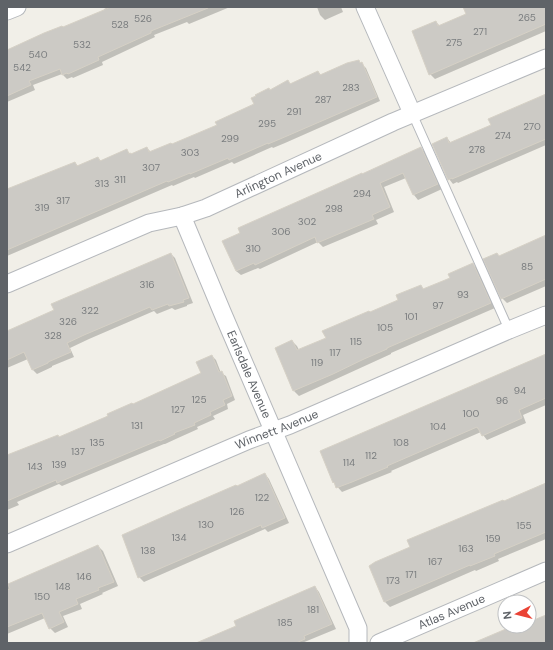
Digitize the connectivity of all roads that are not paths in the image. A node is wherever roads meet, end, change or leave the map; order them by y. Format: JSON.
{"nodes":[{"id":1,"x":17,"y":7,"type":"edge"},
{"id":2,"x":365,"y":7,"type":"edge"},
{"id":3,"x":7,"y":11,"type":"edge"},
{"id":4,"x":546,"y":58,"type":"edge"},
{"id":5,"x":412,"y":113,"type":"junction"},
{"id":6,"x":182,"y":216,"type":"junction"},
{"id":7,"x":7,"y":284,"type":"edge"},
{"id":8,"x":546,"y":315,"type":"edge"},
{"id":9,"x":509,"y":330,"type":"junction"},
{"id":10,"x":273,"y":431,"type":"junction"},
{"id":11,"x":7,"y":544,"type":"edge"},
{"id":12,"x":546,"y":571,"type":"edge"},
{"id":13,"x":358,"y":643,"type":"edge"},
{"id":14,"x":379,"y":643,"type":"edge"}],
"edges":[{"from":1,"to":3,"type":"street"},
{"from":2,"to":5,"type":"street"},
{"from":4,"to":5,"type":"street","name":"Arlington Avenue"},
{"from":5,"to":6,"type":"street","name":"Arlington Avenue"},
{"from":5,"to":9,"type":"lane"},
{"from":6,"to":7,"type":"street","name":"Arlington Avenue"},
{"from":6,"to":10,"type":"street","name":"Earlsdale Avenue"},
{"from":8,"to":9,"type":"street","name":"Winnett Avenue"},
{"from":9,"to":10,"type":"street","name":"Winnett Avenue"},
{"from":10,"to":11,"type":"street","name":"Winnett Avenue"},
{"from":10,"to":13,"type":"street","name":"Earlsdale Avenue"},
{"from":12,"to":14,"type":"street","name":"Atlas Avenue"}]}
